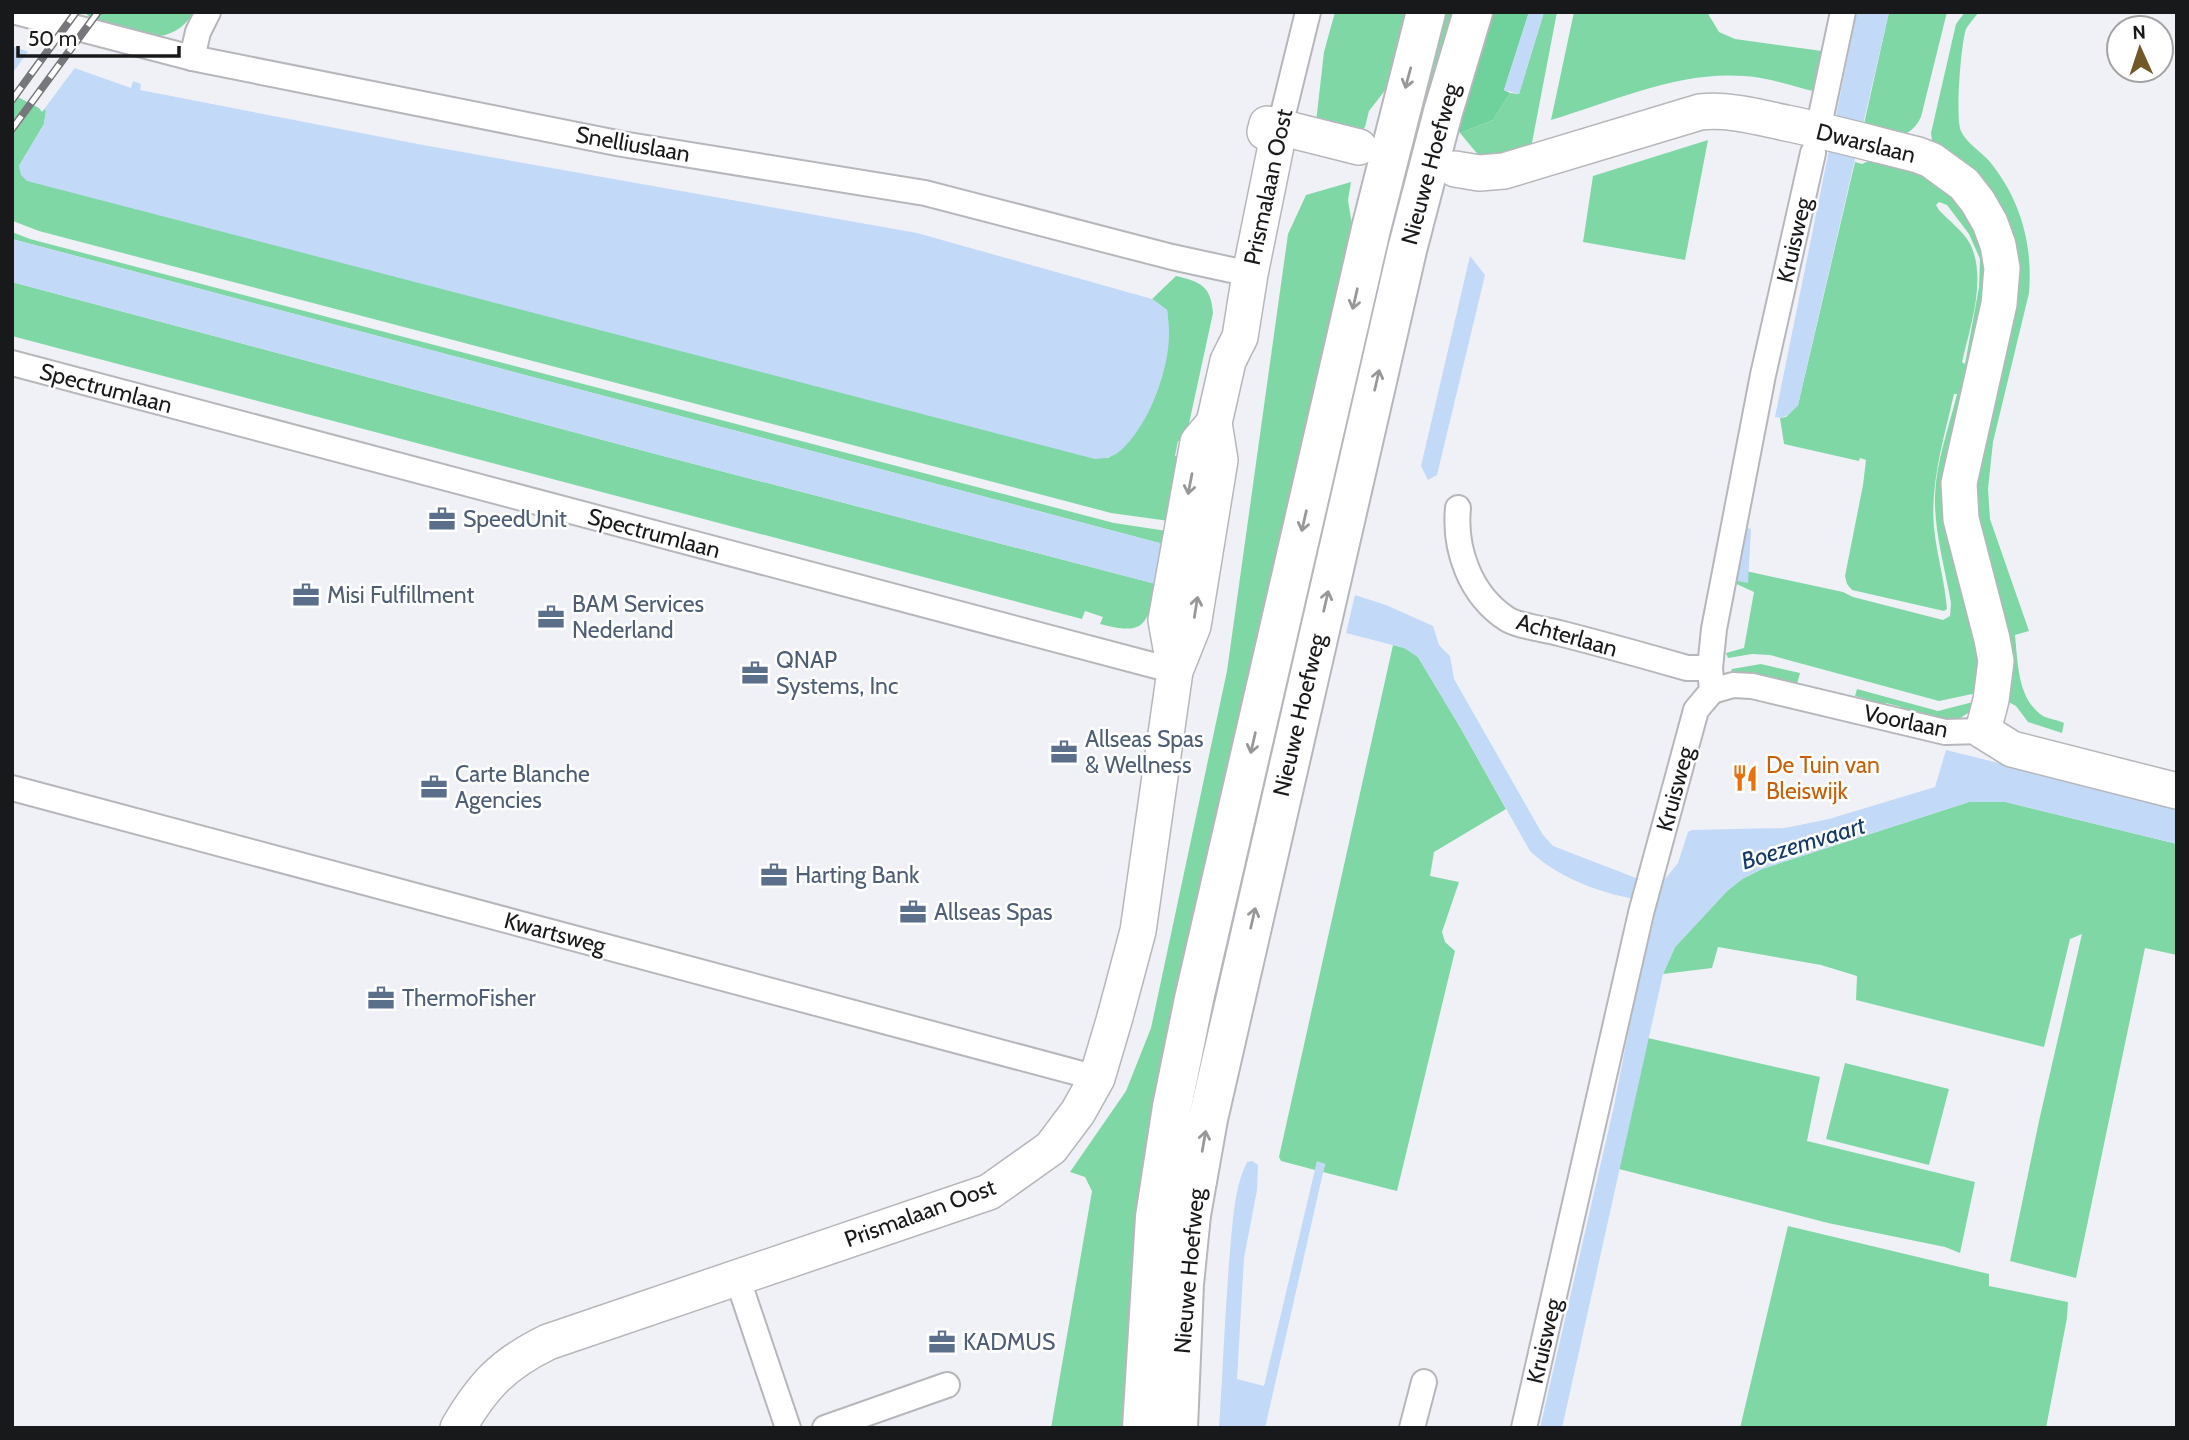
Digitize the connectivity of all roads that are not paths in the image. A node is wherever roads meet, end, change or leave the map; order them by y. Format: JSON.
{"nodes":[{"id":1,"x":16,"y":12,"type":"edge"},
{"id":2,"x":208,"y":12,"type":"edge"},
{"id":3,"x":1292,"y":12,"type":"edge"},
{"id":4,"x":1308,"y":12,"type":"edge"},
{"id":5,"x":1426,"y":12,"type":"edge"},
{"id":6,"x":1474,"y":12,"type":"edge"},
{"id":7,"x":1843,"y":12,"type":"edge"},
{"id":8,"x":48,"y":16,"type":"edge"},
{"id":9,"x":192,"y":58,"type":"junction"},
{"id":10,"x":1273,"y":125,"type":"junction"},
{"id":11,"x":1819,"y":138,"type":"junction"},
{"id":12,"x":1359,"y":147,"type":"dead end"},
{"id":13,"x":1455,"y":169,"type":"dead end"},
{"id":14,"x":1242,"y":272,"type":"junction"},
{"id":15,"x":12,"y":363,"type":"edge"},
{"id":16,"x":1458,"y":508,"type":"dead end"},
{"id":17,"x":1175,"y":671,"type":"junction"},
{"id":18,"x":1711,"y":679,"type":"junction"},
{"id":19,"x":1983,"y":731,"type":"junction"},
{"id":20,"x":12,"y":788,"type":"edge"},
{"id":21,"x":2177,"y":791,"type":"edge"},
{"id":22,"x":1097,"y":1078,"type":"junction"},
{"id":23,"x":737,"y":1277,"type":"junction"},
{"id":24,"x":1424,"y":1382,"type":"dead end"},
{"id":25,"x":947,"y":1385,"type":"dead end"},
{"id":26,"x":458,"y":1428,"type":"edge"},
{"id":27,"x":788,"y":1428,"type":"edge"},
{"id":28,"x":825,"y":1428,"type":"edge"},
{"id":29,"x":1142,"y":1428,"type":"edge"},
{"id":30,"x":1178,"y":1428,"type":"edge"},
{"id":31,"x":1412,"y":1428,"type":"edge"},
{"id":32,"x":1524,"y":1428,"type":"edge"}],
"edges":[{"from":1,"to":8,"type":"street","name":"Snelliuslaan"},
{"from":2,"to":9,"type":"street"},
{"from":3,"to":10,"type":"street","name":"Prismalaan Oost"},
{"from":4,"to":10,"type":"street","name":"Prismalaan Oost"},
{"from":5,"to":29,"type":"main road","name":"Nieuwe Hoefweg","one_way":true},
{"from":30,"to":6,"type":"main road","name":"Nieuwe Hoefweg","one_way":true},
{"from":7,"to":11,"type":"street","name":"Kruisweg"},
{"from":8,"to":9,"type":"street","name":"Snelliuslaan"},
{"from":9,"to":14,"type":"street","name":"Snelliuslaan"},
{"from":10,"to":12,"type":"street"},
{"from":10,"to":14,"type":"street","name":"Prismalaan Oost"},
{"from":11,"to":13,"type":"street","name":"Dwarslaan"},
{"from":11,"to":18,"type":"street","name":"Kruisweg"},
{"from":11,"to":19,"type":"street","name":"Dwarslaan"},
{"from":14,"to":17,"type":"street","name":"Prismalaan Oost"},
{"from":15,"to":17,"type":"street","name":"Spectrumlaan"},
{"from":16,"to":18,"type":"street","name":"Achterlaan"},
{"from":17,"to":22,"type":"street","name":"Prismalaan Oost"},
{"from":18,"to":19,"type":"street","name":"Voorlaan"},
{"from":18,"to":32,"type":"street","name":"Kruisweg"},
{"from":19,"to":21,"type":"street"},
{"from":20,"to":22,"type":"street","name":"Kwartsweg"},
{"from":22,"to":23,"type":"street","name":"Prismalaan Oost"},
{"from":23,"to":26,"type":"street","name":"Prismalaan Oost"},
{"from":23,"to":27,"type":"street"},
{"from":24,"to":31,"type":"street"},
{"from":25,"to":28,"type":"street"}]}
